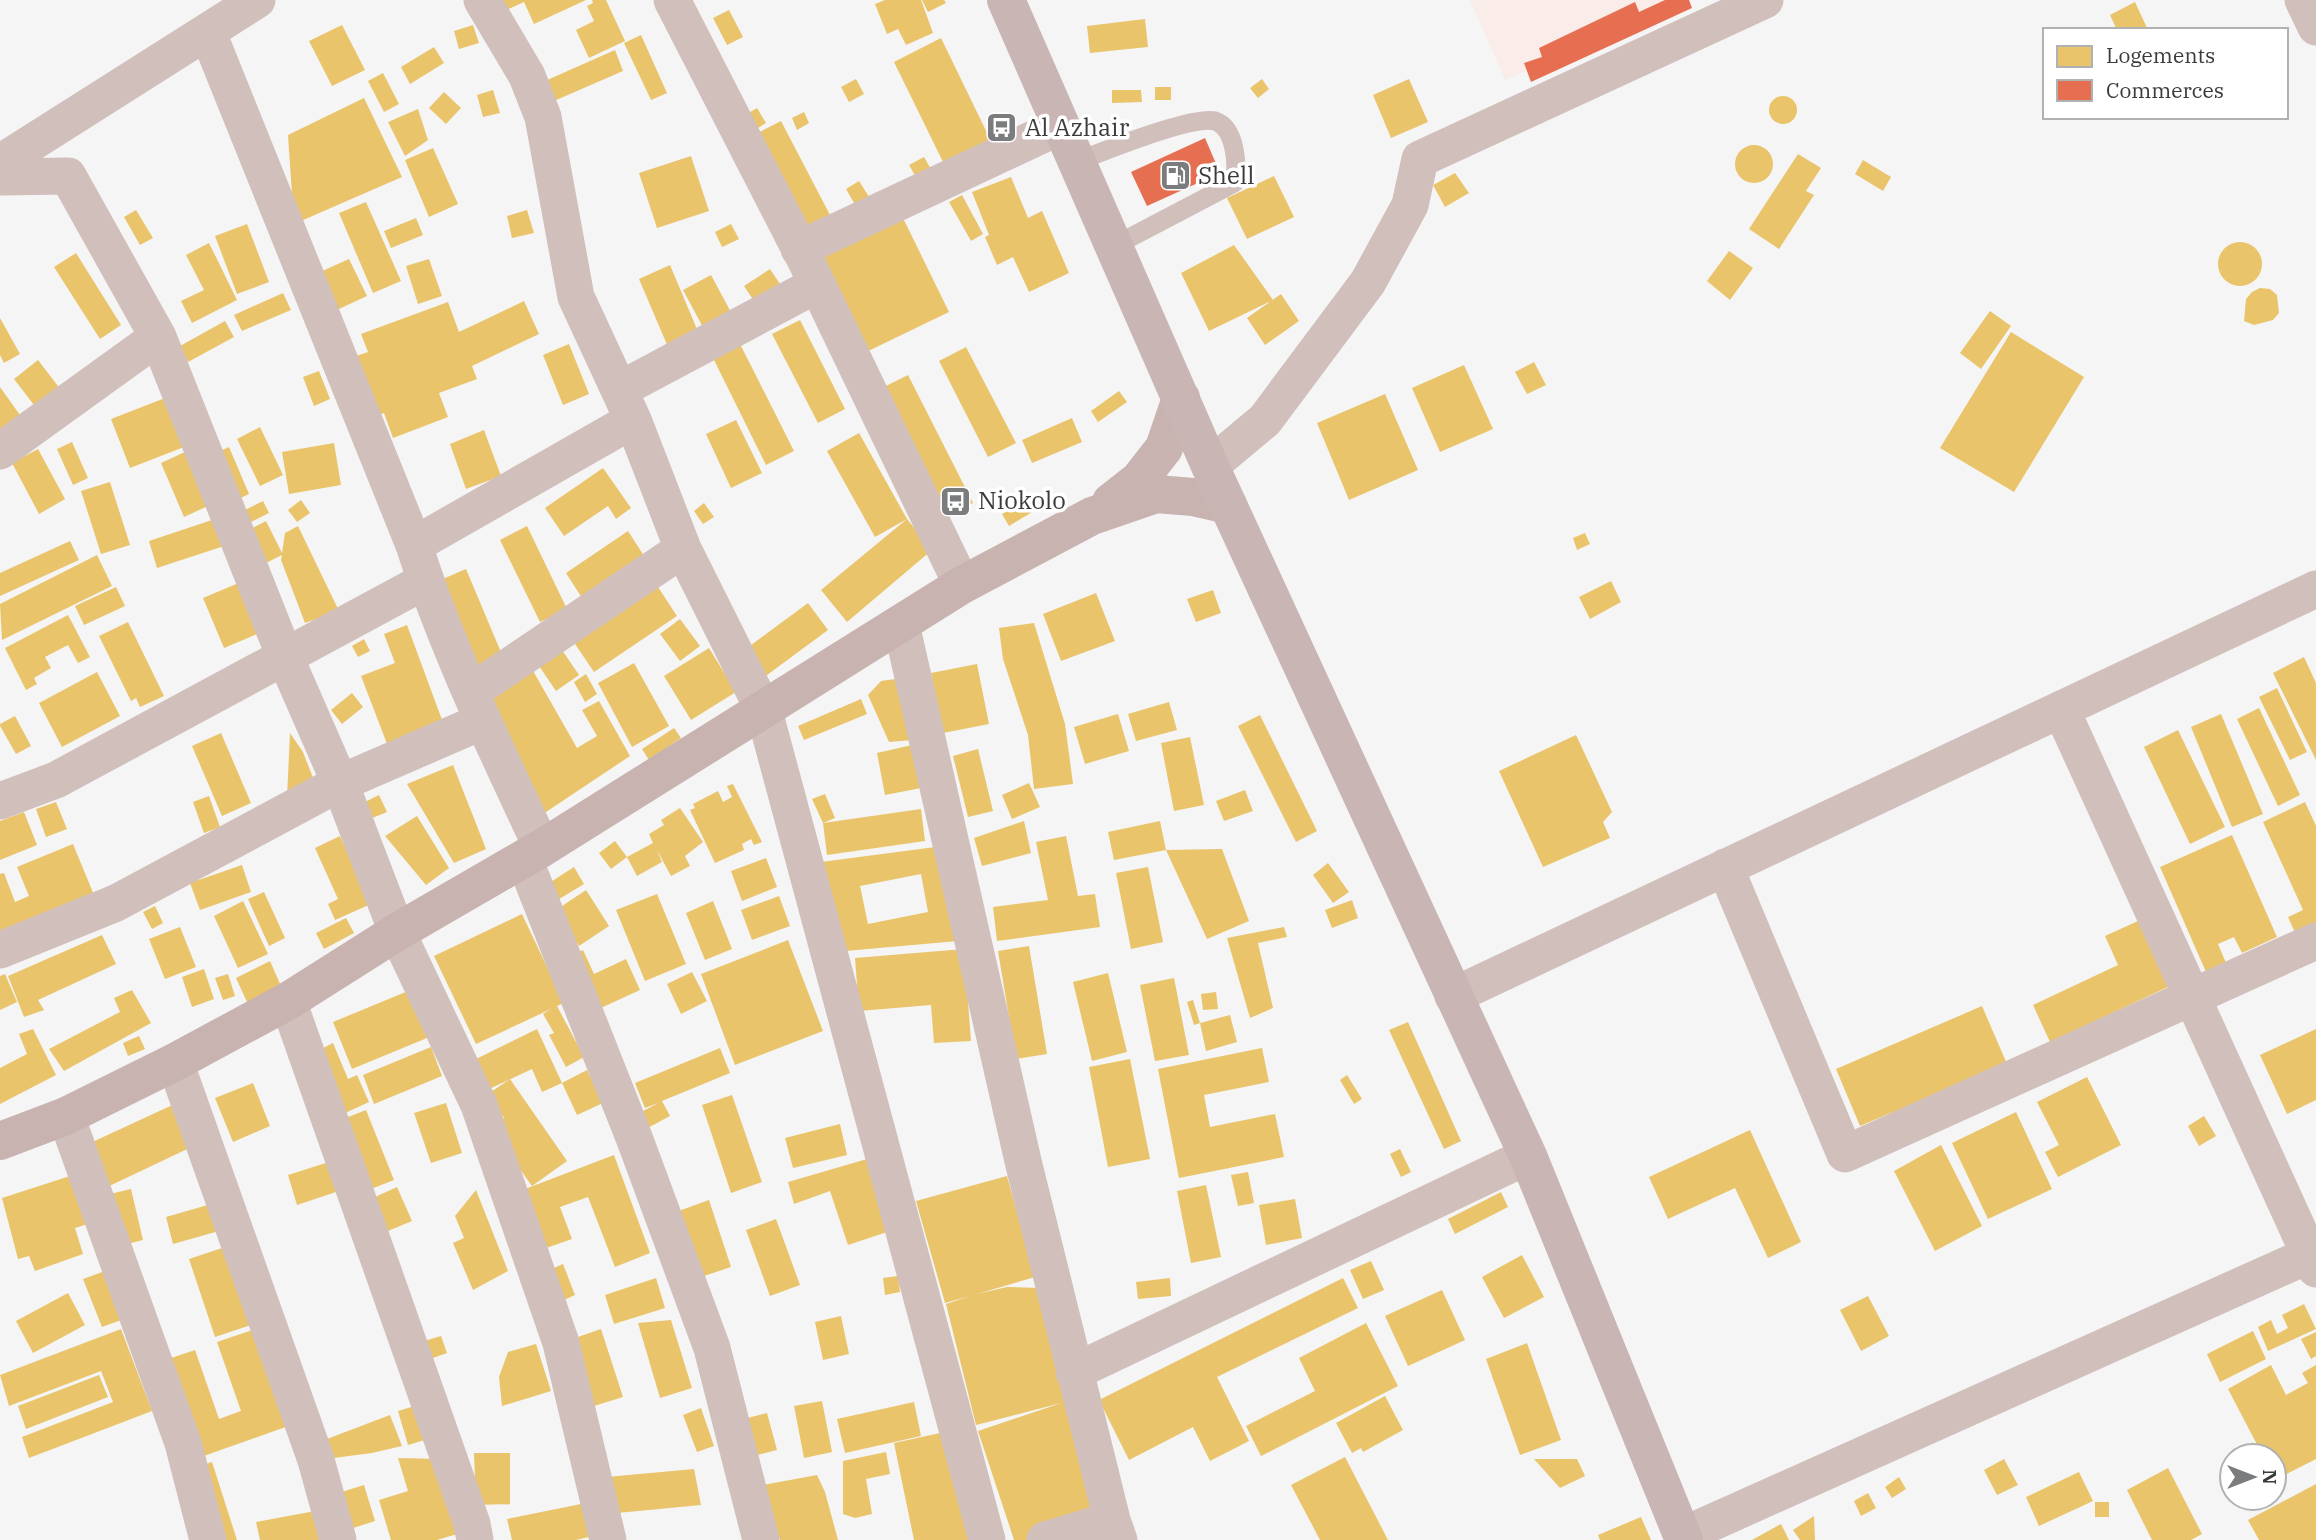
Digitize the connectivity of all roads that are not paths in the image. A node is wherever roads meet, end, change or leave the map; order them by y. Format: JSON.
{"nodes":[{"id":1,"x":257,"y":0,"type":"edge"},
{"id":2,"x":482,"y":0,"type":"edge"},
{"id":3,"x":672,"y":0,"type":"edge"},
{"id":4,"x":1765,"y":0,"type":"edge"},
{"id":5,"x":2303,"y":0,"type":"edge"},
{"id":6,"x":1012,"y":2,"type":"edge"},
{"id":7,"x":2316,"y":27,"type":"edge"},
{"id":8,"x":208,"y":33,"type":"junction"},
{"id":9,"x":1060,"y":126,"type":"junction"},
{"id":10,"x":1076,"y":162,"type":"junction"},
{"id":11,"x":0,"y":163,"type":"edge"},
{"id":12,"x":0,"y":177,"type":"edge"},
{"id":13,"x":1114,"y":246,"type":"junction"},
{"id":14,"x":799,"y":249,"type":"junction"},
{"id":15,"x":816,"y":285,"type":"junction"},
{"id":16,"x":158,"y":337,"type":"junction"},
{"id":17,"x":1181,"y":398,"type":"junction"},
{"id":18,"x":626,"y":405,"type":"junction"},
{"id":19,"x":0,"y":452,"type":"edge"},
{"id":20,"x":1210,"y":466,"type":"junction"},
{"id":21,"x":1228,"y":505,"type":"junction"},
{"id":22,"x":1092,"y":516,"type":"junction"},
{"id":23,"x":414,"y":545,"type":"junction"},
{"id":24,"x":683,"y":549,"type":"junction"},
{"id":25,"x":425,"y":581,"type":"junction"},
{"id":26,"x":962,"y":585,"type":"junction"},
{"id":27,"x":2316,"y":589,"type":"edge"},
{"id":28,"x":901,"y":624,"type":"junction"},
{"id":29,"x":285,"y":657,"type":"junction"},
{"id":30,"x":477,"y":706,"type":"junction"},
{"id":31,"x":2061,"y":709,"type":"junction"},
{"id":32,"x":764,"y":711,"type":"junction"},
{"id":33,"x":340,"y":783,"type":"junction"},
{"id":34,"x":0,"y":800,"type":"edge"},
{"id":35,"x":533,"y":854,"type":"junction"},
{"id":36,"x":1725,"y":867,"type":"junction"},
{"id":37,"x":397,"y":932,"type":"junction"},
{"id":38,"x":2316,"y":941,"type":"edge"},
{"id":39,"x":0,"y":950,"type":"edge"},
{"id":40,"x":1453,"y":996,"type":"junction"},
{"id":41,"x":2192,"y":997,"type":"junction"},
{"id":42,"x":288,"y":1001,"type":"junction"},
{"id":43,"x":175,"y":1062,"type":"junction"},
{"id":44,"x":66,"y":1116,"type":"junction"},
{"id":45,"x":0,"y":1141,"type":"edge"},
{"id":46,"x":1528,"y":1156,"type":"junction"},
{"id":47,"x":2314,"y":1259,"type":"edge"},
{"id":48,"x":1074,"y":1371,"type":"junction"},
{"id":49,"x":1115,"y":1530,"type":"edge"},
{"id":50,"x":1683,"y":1538,"type":"edge"},
{"id":51,"x":208,"y":1540,"type":"edge"},
{"id":52,"x":338,"y":1540,"type":"edge"},
{"id":53,"x":475,"y":1540,"type":"edge"},
{"id":54,"x":608,"y":1540,"type":"edge"},
{"id":55,"x":761,"y":1540,"type":"edge"},
{"id":56,"x":987,"y":1540,"type":"edge"},
{"id":57,"x":1045,"y":1540,"type":"edge"}],
"edges":[{"from":1,"to":8,"type":"street"},
{"from":2,"to":18,"type":"street"},
{"from":3,"to":14,"type":"street"},
{"from":4,"to":20,"type":"street"},
{"from":5,"to":7,"type":"street"},
{"from":6,"to":9,"type":"main road"},
{"from":8,"to":11,"type":"street"},
{"from":8,"to":23,"type":"street"},
{"from":9,"to":10,"type":"main road"},
{"from":9,"to":14,"type":"street"},
{"from":10,"to":13,"type":"main road"},
{"from":10,"to":13,"type":"lane"},
{"from":12,"to":16,"type":"street"},
{"from":13,"to":17,"type":"main road"},
{"from":14,"to":15,"type":"street"},
{"from":15,"to":18,"type":"street"},
{"from":15,"to":26,"type":"street"},
{"from":16,"to":19,"type":"street"},
{"from":16,"to":29,"type":"street"},
{"from":17,"to":20,"type":"main road"},
{"from":17,"to":22,"type":"street"},
{"from":18,"to":23,"type":"street"},
{"from":18,"to":24,"type":"street"},
{"from":20,"to":21,"type":"main road"},
{"from":21,"to":22,"type":"street"},
{"from":21,"to":40,"type":"main road"},
{"from":22,"to":26,"type":"street"},
{"from":23,"to":25,"type":"street"},
{"from":24,"to":30,"type":"street"},
{"from":24,"to":32,"type":"street"},
{"from":25,"to":29,"type":"street"},
{"from":25,"to":30,"type":"street"},
{"from":26,"to":28,"type":"street"},
{"from":27,"to":31,"type":"street"},
{"from":28,"to":32,"type":"street"},
{"from":28,"to":48,"type":"street"},
{"from":29,"to":33,"type":"street"},
{"from":29,"to":34,"type":"street"},
{"from":30,"to":33,"type":"street"},
{"from":30,"to":35,"type":"street"},
{"from":31,"to":36,"type":"street"},
{"from":31,"to":41,"type":"street"},
{"from":32,"to":35,"type":"street"},
{"from":32,"to":56,"type":"street"},
{"from":33,"to":37,"type":"street"},
{"from":33,"to":39,"type":"street"},
{"from":35,"to":37,"type":"street"},
{"from":35,"to":55,"type":"street"},
{"from":36,"to":40,"type":"street"},
{"from":36,"to":41,"type":"street"},
{"from":37,"to":42,"type":"street"},
{"from":37,"to":54,"type":"street"},
{"from":38,"to":41,"type":"street"},
{"from":40,"to":46,"type":"main road"},
{"from":41,"to":47,"type":"street"},
{"from":42,"to":43,"type":"street"},
{"from":42,"to":53,"type":"street"},
{"from":43,"to":44,"type":"street"},
{"from":43,"to":52,"type":"street"},
{"from":44,"to":45,"type":"street"},
{"from":44,"to":51,"type":"street"},
{"from":46,"to":48,"type":"street"},
{"from":46,"to":50,"type":"main road"},
{"from":47,"to":50,"type":"street"},
{"from":48,"to":49,"type":"street"},
{"from":49,"to":57,"type":"street"}]}
